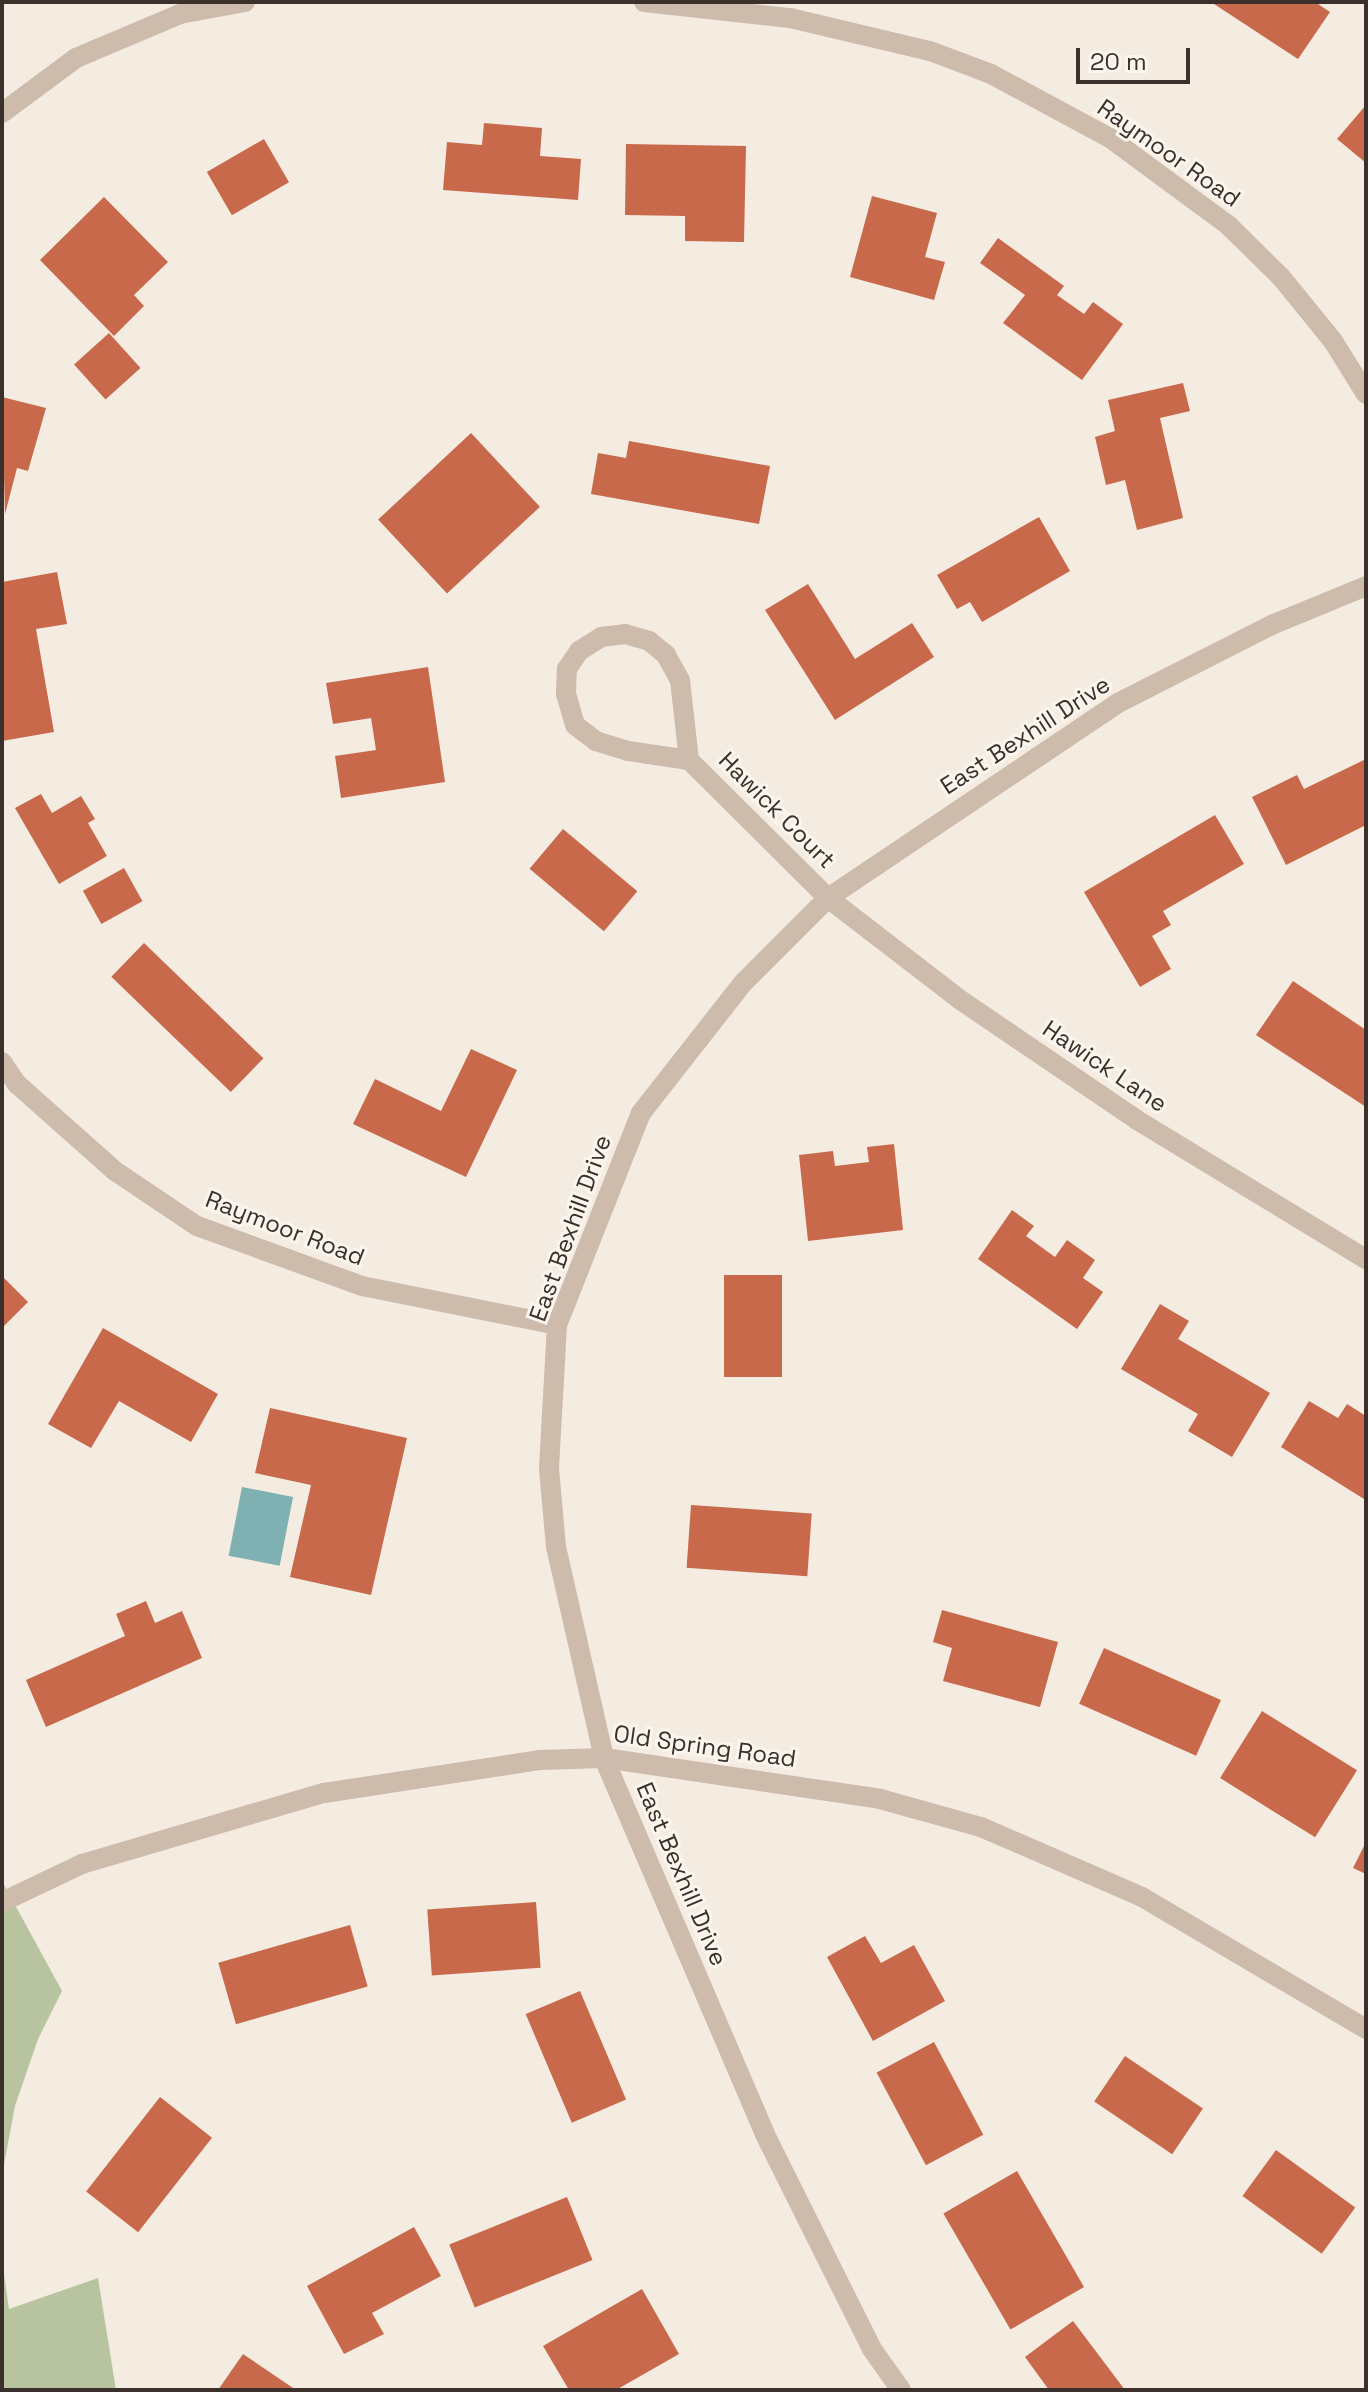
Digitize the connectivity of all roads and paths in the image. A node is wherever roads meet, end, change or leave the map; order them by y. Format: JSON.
{"nodes":[{"id":1,"x":245,"y":2,"type":"edge"},
{"id":2,"x":644,"y":2,"type":"edge"},
{"id":3,"x":2,"y":113,"type":"edge"},
{"id":4,"x":1366,"y":394,"type":"edge"},
{"id":5,"x":1366,"y":586,"type":"edge"},
{"id":6,"x":689,"y":760,"type":"junction"},
{"id":7,"x":828,"y":898,"type":"junction"},
{"id":8,"x":2,"y":1062,"type":"edge"},
{"id":9,"x":1366,"y":1259,"type":"edge"},
{"id":10,"x":557,"y":1325,"type":"junction"},
{"id":11,"x":604,"y":1758,"type":"junction"},
{"id":12,"x":2,"y":1902,"type":"edge"},
{"id":13,"x":1366,"y":2029,"type":"edge"},
{"id":14,"x":901,"y":2390,"type":"edge"}],
"edges":[{"from":1,"to":3,"type":"street"},
{"from":2,"to":4,"type":"street","name":"Raymoor Road"},
{"from":5,"to":7,"type":"street","name":"East Bexhill Drive"},
{"from":6,"to":6,"type":"street","name":"Hawick Court"},
{"from":6,"to":7,"type":"street","name":"Hawick Court"},
{"from":7,"to":9,"type":"street","name":"Hawick Lane"},
{"from":7,"to":10,"type":"street","name":"East Bexhill Drive"},
{"from":8,"to":10,"type":"street","name":"Raymoor Road"},
{"from":10,"to":11,"type":"street","name":"East Bexhill Drive"},
{"from":11,"to":12,"type":"street","name":"Old Spring Road"},
{"from":11,"to":13,"type":"street","name":"Old Spring Road"},
{"from":11,"to":14,"type":"street","name":"East Bexhill Drive"}]}
